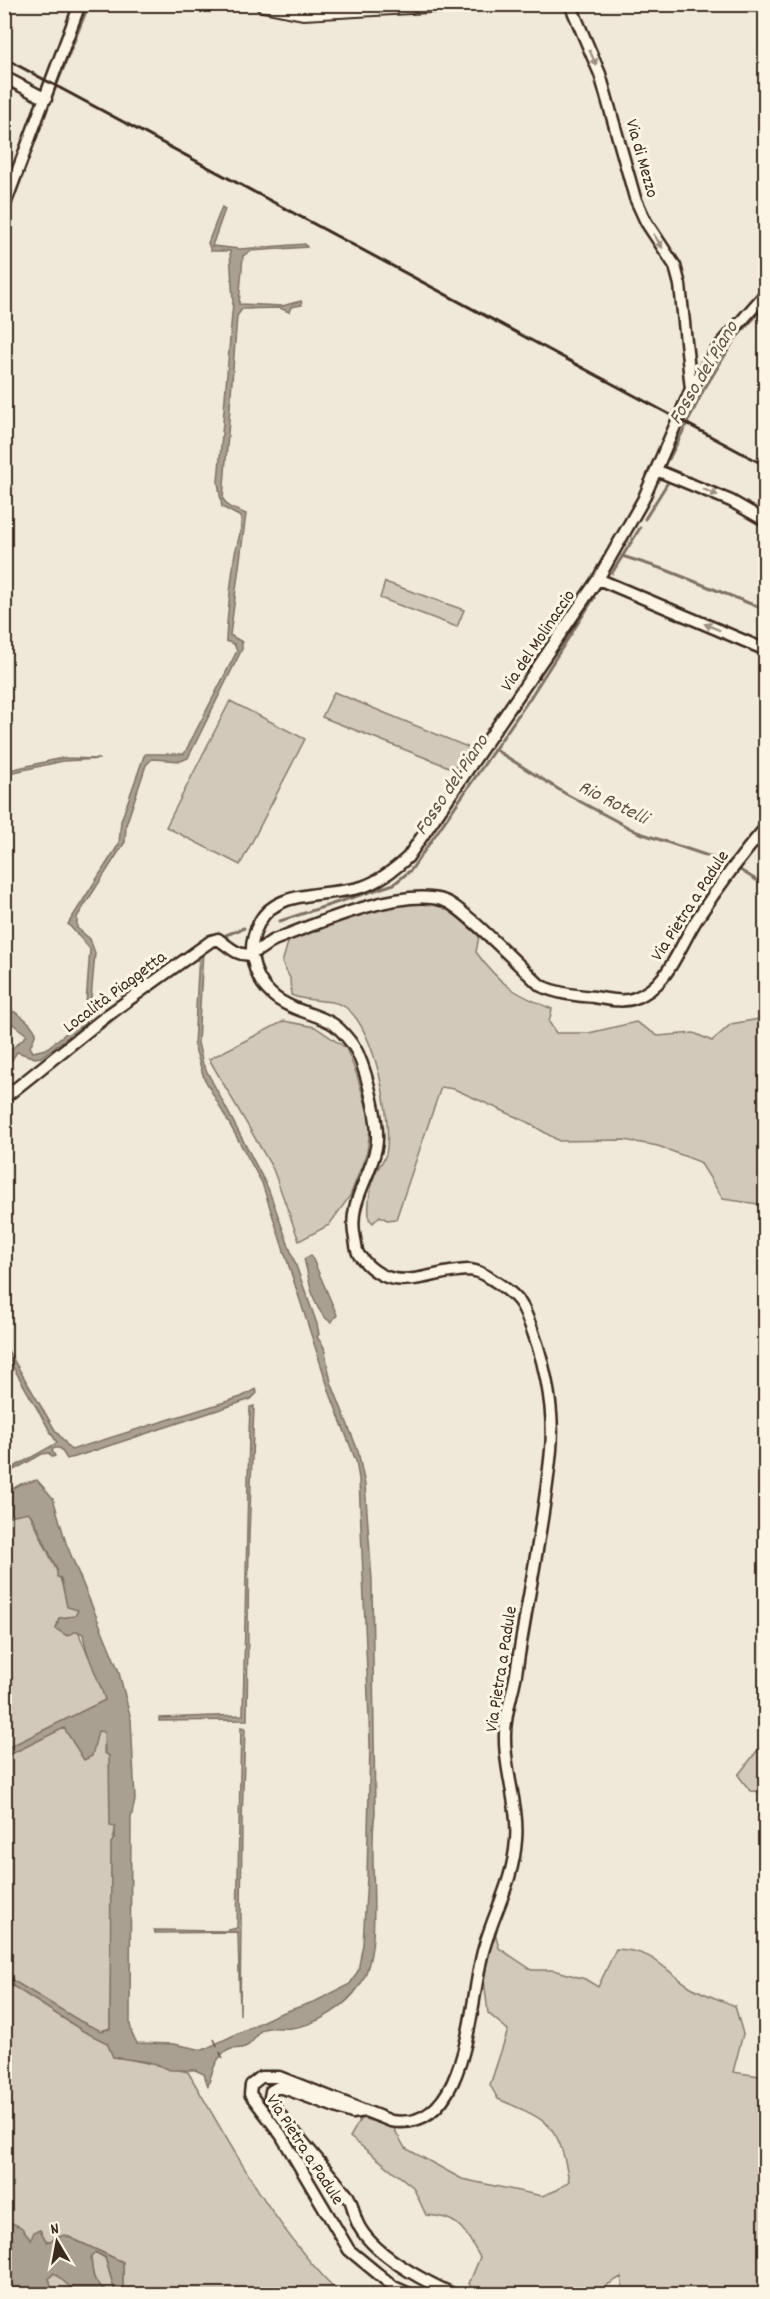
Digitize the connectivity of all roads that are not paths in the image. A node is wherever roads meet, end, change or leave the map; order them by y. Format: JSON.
{"nodes":[{"id":1,"x":80,"y":4,"type":"edge"},
{"id":2,"x":263,"y":4,"type":"edge"},
{"id":3,"x":446,"y":4,"type":"edge"},
{"id":4,"x":570,"y":4,"type":"edge"},
{"id":5,"x":4,"y":77,"type":"edge"},
{"id":6,"x":44,"y":102,"type":"junction"},
{"id":7,"x":4,"y":207,"type":"edge"},
{"id":8,"x":765,"y":293,"type":"edge"},
{"id":9,"x":687,"y":354,"type":"junction"},
{"id":10,"x":709,"y":363,"type":"junction"},
{"id":11,"x":691,"y":389,"type":"junction"},
{"id":12,"x":656,"y":470,"type":"junction"},
{"id":13,"x":765,"y":521,"type":"edge"},
{"id":14,"x":598,"y":579,"type":"junction"},
{"id":15,"x":765,"y":650,"type":"edge"},
{"id":16,"x":765,"y":827,"type":"edge"},
{"id":17,"x":250,"y":954,"type":"junction"},
{"id":18,"x":4,"y":1098,"type":"edge"},
{"id":19,"x":368,"y":2111,"type":"junction"},
{"id":20,"x":410,"y":2295,"type":"edge"},
{"id":21,"x":453,"y":2295,"type":"edge"}],
"edges":[{"from":1,"to":6,"type":"street"},
{"from":2,"to":3,"type":"main road"},
{"from":4,"to":9,"type":"street","name":"Via di Mezzo","one_way":true},
{"from":5,"to":6,"type":"street"},
{"from":6,"to":7,"type":"street"},
{"from":8,"to":10,"type":"street","name":"Via del Molinaccio"},
{"from":9,"to":10,"type":"street"},
{"from":9,"to":11,"type":"street","name":"Via di Mezzo"},
{"from":10,"to":11,"type":"street","name":"Via del Molinaccio"},
{"from":11,"to":12,"type":"street","name":"Via del Molinaccio"},
{"from":12,"to":13,"type":"street","one_way":true},
{"from":12,"to":14,"type":"street","name":"Via del Molinaccio"},
{"from":15,"to":14,"type":"street","one_way":true},
{"from":14,"to":17,"type":"street","name":"Via del Molinaccio"},
{"from":16,"to":17,"type":"street","name":"Via Pietra a Padule"},
{"from":17,"to":18,"type":"street","name":"Località Piaggetta"},
{"from":17,"to":19,"type":"street","name":"Via Pietra a Padule"},
{"from":19,"to":20,"type":"street","name":"Via Pietra a Padule"},
{"from":19,"to":21,"type":"street"}]}
